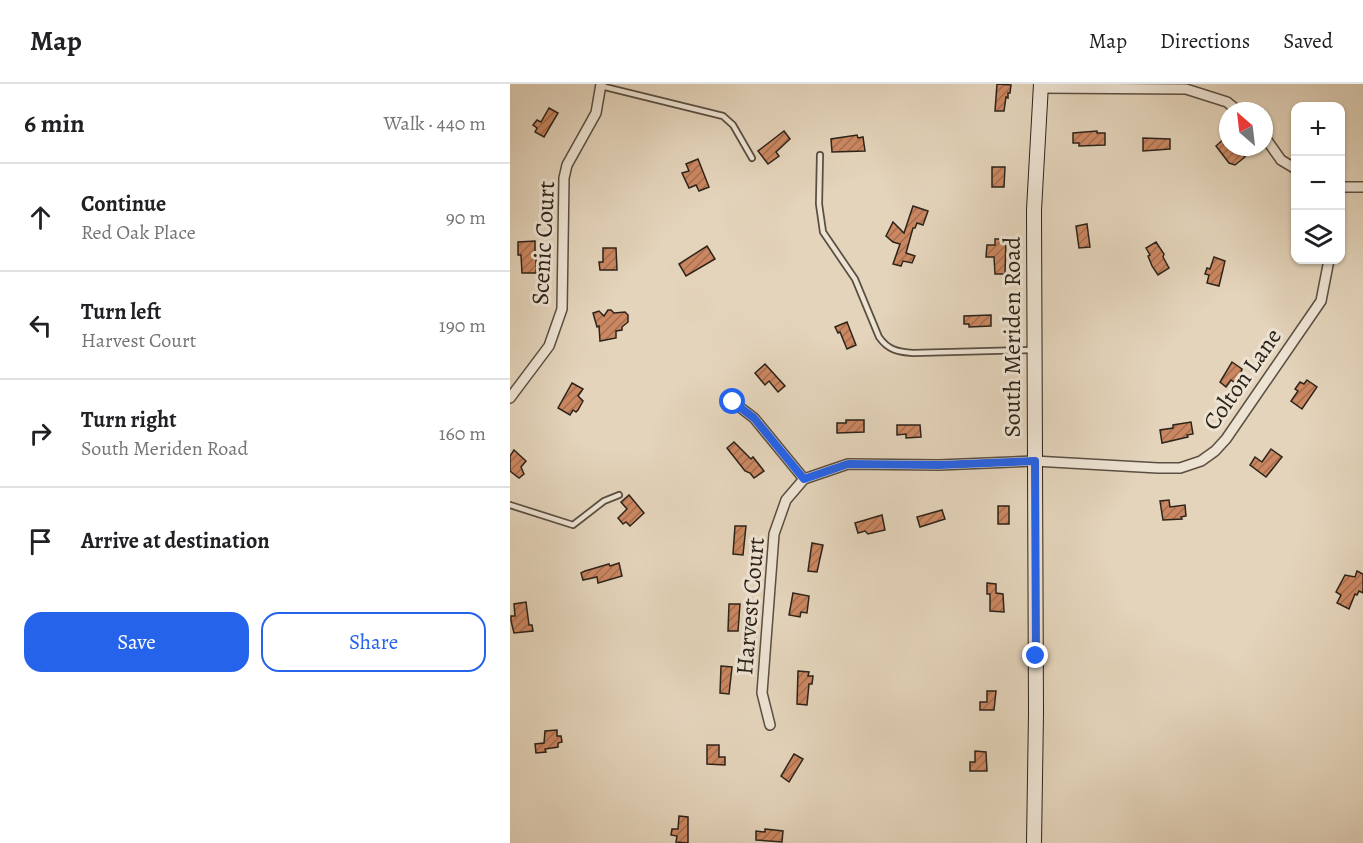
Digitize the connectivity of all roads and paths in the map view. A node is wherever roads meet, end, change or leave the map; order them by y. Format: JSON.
{"nodes":[{"id":1,"x":601,"y":85,"type":"edge"},
{"id":2,"x":1040,"y":86,"type":"edge"},
{"id":3,"x":1198,"y":88,"type":"edge"},
{"id":4,"x":1227,"y":102,"type":"edge"},
{"id":5,"x":1273,"y":149,"type":"edge"},
{"id":6,"x":820,"y":155,"type":"dead end"},
{"id":7,"x":752,"y":158,"type":"dead end"},
{"id":8,"x":1291,"y":166,"type":"edge"},
{"id":9,"x":1363,"y":187,"type":"edge"},
{"id":10,"x":1345,"y":188,"type":"edge"},
{"id":11,"x":1328,"y":264,"type":"edge"},
{"id":12,"x":1034,"y":350,"type":"junction"},
{"id":13,"x":510,"y":398,"type":"edge"},
{"id":14,"x":733,"y":402,"type":"dead end"},
{"id":15,"x":1035,"y":461,"type":"junction"},
{"id":16,"x":804,"y":479,"type":"junction"},
{"id":17,"x":619,"y":495,"type":"dead end"},
{"id":18,"x":510,"y":505,"type":"edge"},
{"id":19,"x":770,"y":725,"type":"dead end"},
{"id":20,"x":1034,"y":843,"type":"edge"}],
"edges":[{"from":1,"to":7,"type":"lane"},
{"from":1,"to":13,"type":"street","name":"Scenic Court"},
{"from":2,"to":3,"type":"street"},
{"from":2,"to":12,"type":"main road","name":"South Meriden Road"},
{"from":3,"to":4,"type":"street"},
{"from":5,"to":8,"type":"street"},
{"from":6,"to":12,"type":"lane"},
{"from":9,"to":10,"type":"street"},
{"from":11,"to":15,"type":"street","name":"Colton Lane"},
{"from":12,"to":15,"type":"main road","name":"South Meriden Road"},
{"from":14,"to":16,"type":"street"},
{"from":15,"to":16,"type":"street"},
{"from":15,"to":20,"type":"main road","name":"South Meriden Road"},
{"from":16,"to":19,"type":"street","name":"Harvest Court"},
{"from":17,"to":18,"type":"lane"}]}
